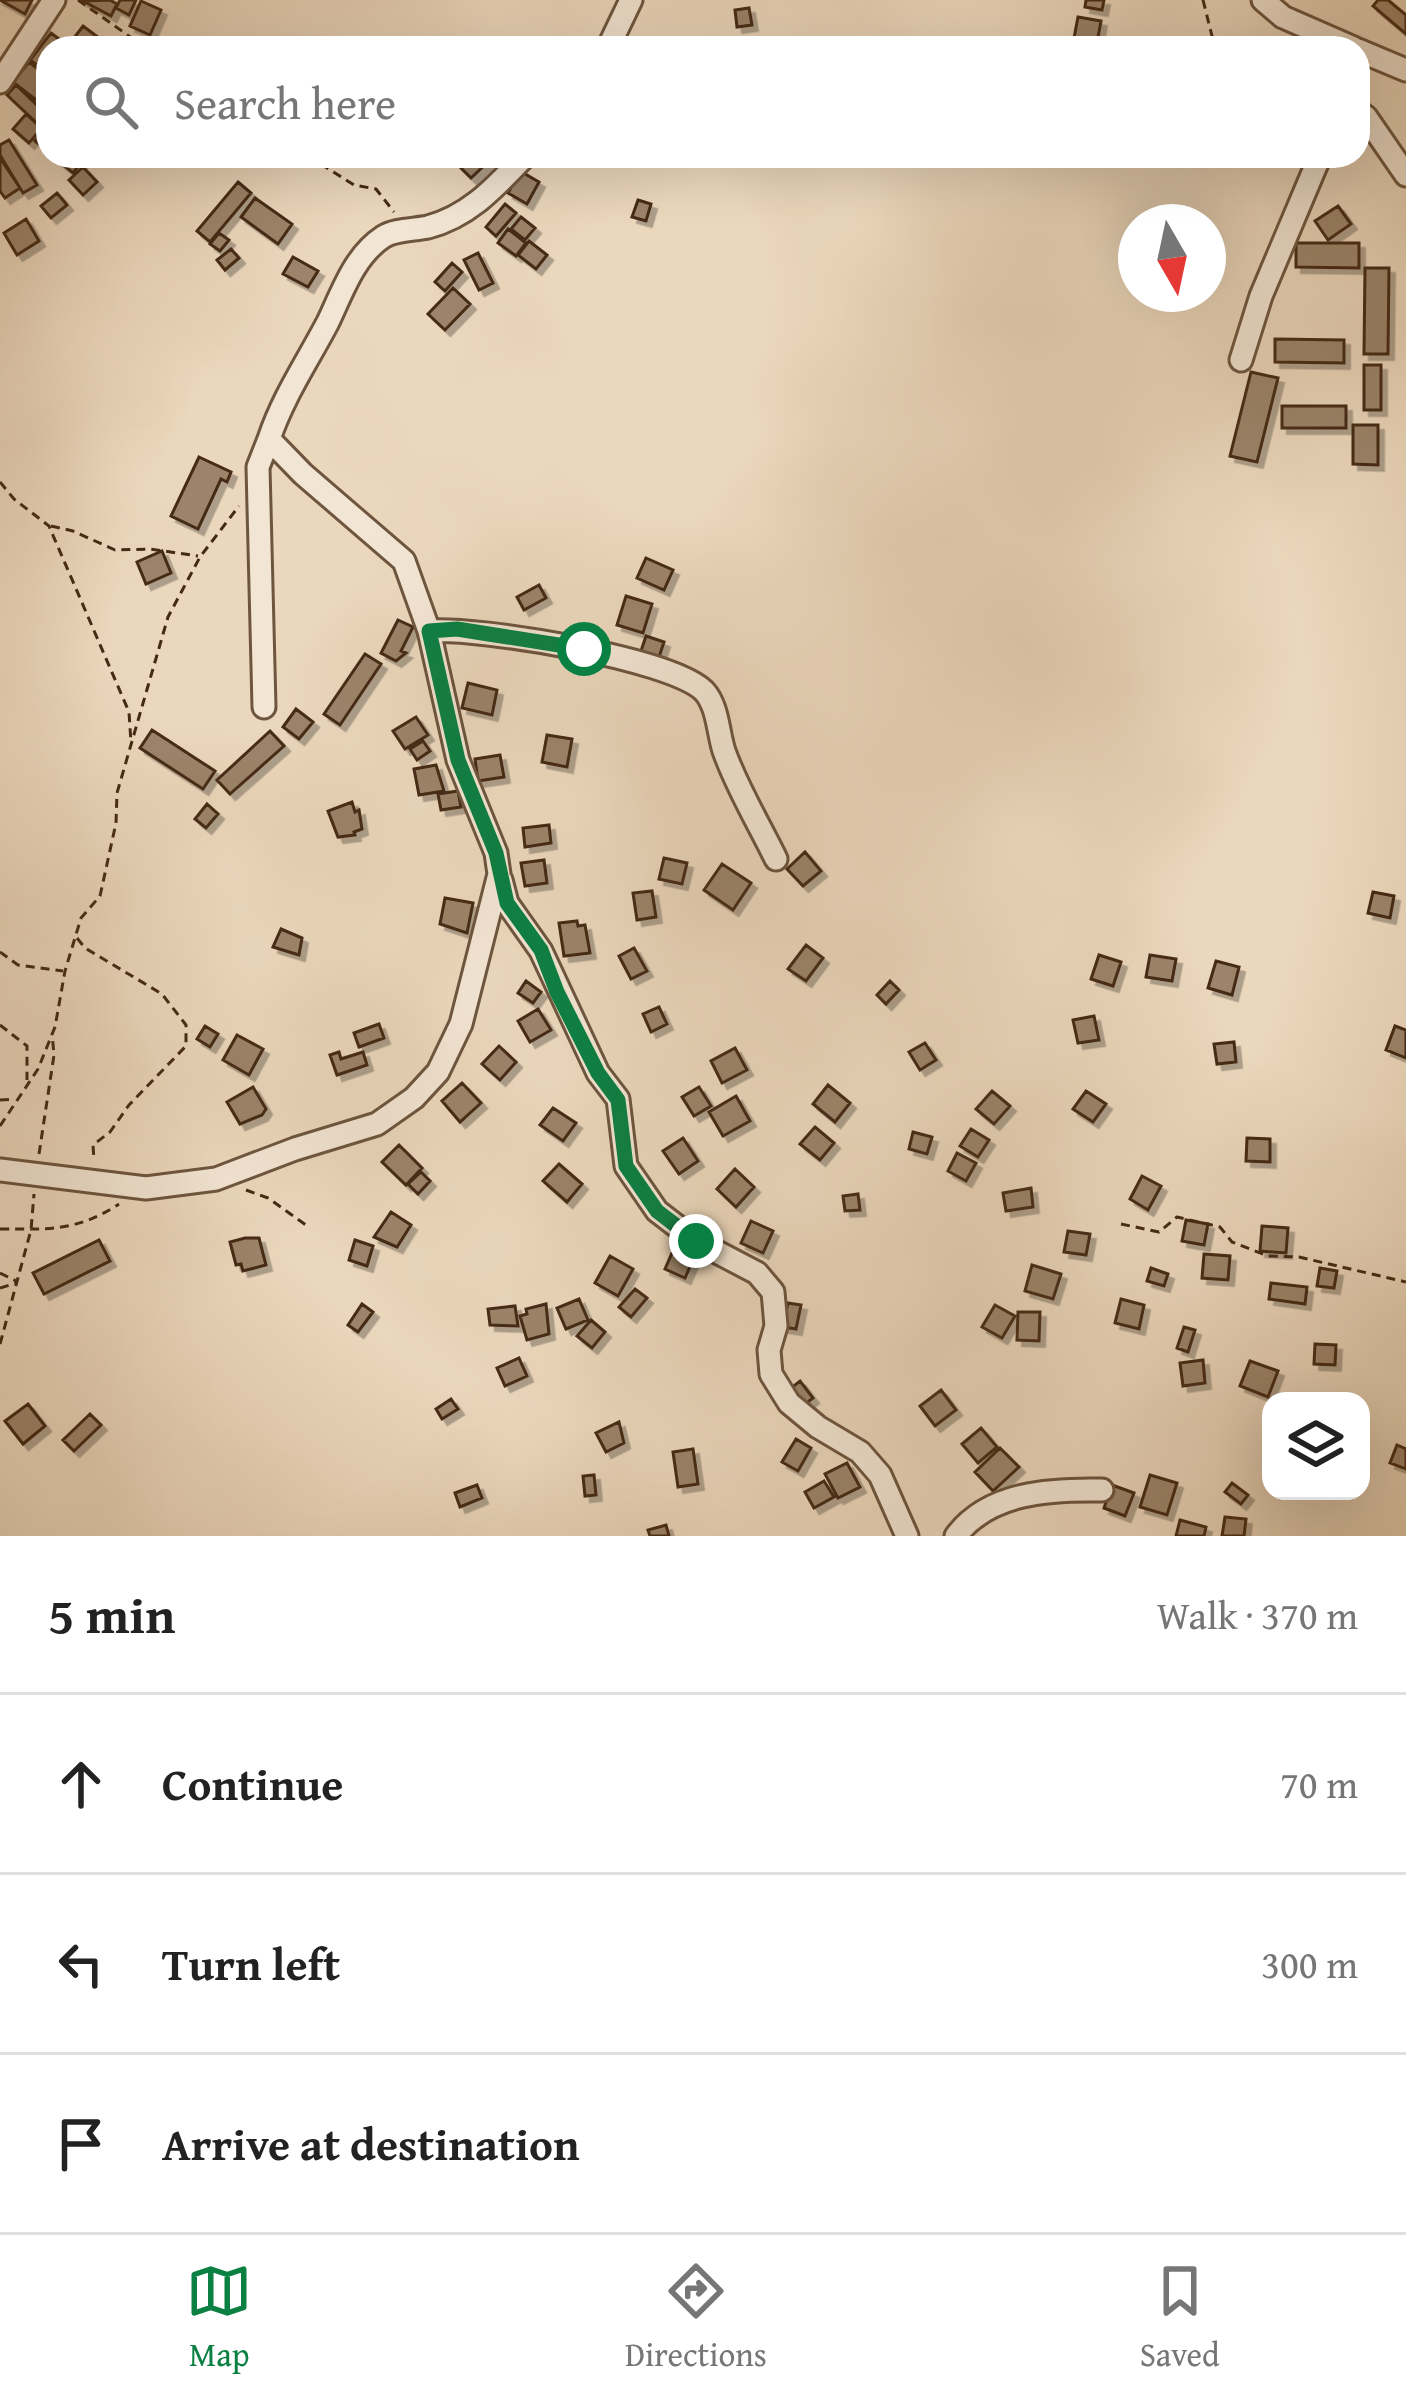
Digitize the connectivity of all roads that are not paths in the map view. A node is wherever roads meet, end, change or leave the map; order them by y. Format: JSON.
{"nodes":[{"id":1,"x":54,"y":0,"type":"edge"},
{"id":2,"x":631,"y":0,"type":"edge"},
{"id":3,"x":1262,"y":0,"type":"edge"},
{"id":4,"x":614,"y":36,"type":"edge"},
{"id":5,"x":1322,"y":36,"type":"edge"},
{"id":6,"x":1370,"y":58,"type":"edge"},
{"id":7,"x":1406,"y":70,"type":"edge"},
{"id":8,"x":0,"y":82,"type":"edge"},
{"id":9,"x":1370,"y":122,"type":"edge"},
{"id":10,"x":513,"y":168,"type":"edge"},
{"id":11,"x":1315,"y":168,"type":"edge"},
{"id":12,"x":1406,"y":175,"type":"edge"},
{"id":13,"x":1241,"y":360,"type":"dead end"},
{"id":14,"x":269,"y":439,"type":"junction"},
{"id":15,"x":429,"y":631,"type":"junction"},
{"id":16,"x":264,"y":706,"type":"dead end"},
{"id":17,"x":776,"y":859,"type":"dead end"},
{"id":18,"x":499,"y":874,"type":"junction"},
{"id":19,"x":0,"y":1170,"type":"edge"},
{"id":20,"x":1102,"y":1490,"type":"dead end"},
{"id":21,"x":908,"y":1536,"type":"edge"},
{"id":22,"x":956,"y":1536,"type":"edge"}],
"edges":[{"from":1,"to":8,"type":"street"},
{"from":2,"to":4,"type":"street"},
{"from":3,"to":5,"type":"street"},
{"from":6,"to":7,"type":"street"},
{"from":9,"to":12,"type":"street"},
{"from":10,"to":14,"type":"street"},
{"from":11,"to":13,"type":"street"},
{"from":14,"to":15,"type":"street"},
{"from":14,"to":16,"type":"street"},
{"from":15,"to":17,"type":"street"},
{"from":15,"to":18,"type":"street"},
{"from":18,"to":19,"type":"street"},
{"from":18,"to":21,"type":"street"},
{"from":20,"to":22,"type":"street"}]}
